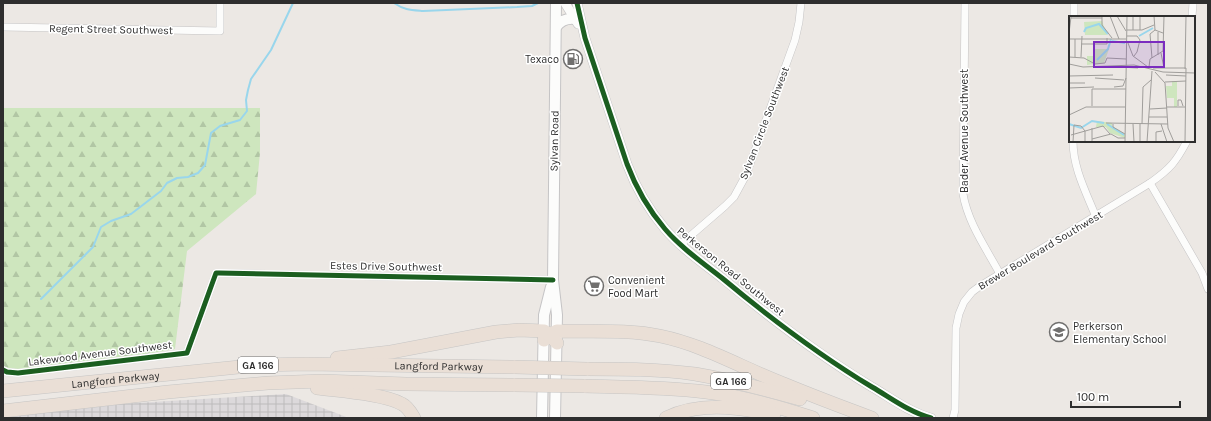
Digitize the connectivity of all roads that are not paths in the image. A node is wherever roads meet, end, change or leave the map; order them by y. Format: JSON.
{"nodes":[{"id":1,"x":220,"y":3,"type":"edge"},
{"id":2,"x":556,"y":3,"type":"edge"},
{"id":3,"x":565,"y":3,"type":"edge"},
{"id":4,"x":577,"y":3,"type":"edge"},
{"id":5,"x":801,"y":3,"type":"edge"},
{"id":6,"x":965,"y":3,"type":"edge"},
{"id":7,"x":1074,"y":3,"type":"edge"},
{"id":8,"x":1192,"y":3,"type":"edge"},
{"id":9,"x":1074,"y":16,"type":"edge"},
{"id":10,"x":1192,"y":16,"type":"edge"},
{"id":11,"x":575,"y":19,"type":"junction"},
{"id":12,"x":3,"y":27,"type":"edge"},
{"id":13,"x":556,"y":27,"type":"junction"},
{"id":14,"x":585,"y":38,"type":"junction"},
{"id":15,"x":1073,"y":142,"type":"edge"},
{"id":16,"x":1186,"y":142,"type":"edge"},
{"id":17,"x":1150,"y":184,"type":"junction"},
{"id":18,"x":1096,"y":217,"type":"junction"},
{"id":19,"x":681,"y":244,"type":"junction"},
{"id":20,"x":1000,"y":274,"type":"junction"},
{"id":21,"x":552,"y":280,"type":"junction"},
{"id":22,"x":1208,"y":289,"type":"edge"},
{"id":23,"x":550,"y":336,"type":"junction"},
{"id":24,"x":191,"y":341,"type":"joint"},
{"id":25,"x":258,"y":365,"type":"junction"},
{"id":26,"x":3,"y":370,"type":"edge"},
{"id":27,"x":268,"y":383,"type":"junction"},
{"id":28,"x":3,"y":391,"type":"edge"},
{"id":29,"x":3,"y":411,"type":"edge"},
{"id":30,"x":412,"y":417,"type":"edge"},
{"id":31,"x":669,"y":417,"type":"edge"},
{"id":32,"x":542,"y":418,"type":"edge"},
{"id":33,"x":555,"y":418,"type":"edge"},
{"id":34,"x":800,"y":418,"type":"edge"},
{"id":35,"x":813,"y":418,"type":"edge"},
{"id":36,"x":871,"y":418,"type":"edge"},
{"id":37,"x":931,"y":418,"type":"edge"},
{"id":38,"x":953,"y":418,"type":"edge"}],
"edges":[{"from":1,"to":12,"type":"street","name":"Regent Street Southwest"},
{"from":2,"to":13,"type":"main road","name":"Sylvan Road"},
{"from":3,"to":11,"type":"street","name":"Perkerson Road Southwest"},
{"from":4,"to":14,"type":"street","name":"Perkerson Road Southwest"},
{"from":5,"to":19,"type":"street","name":"Sylvan Circle Southwest"},
{"from":6,"to":20,"type":"street","name":"Bader Avenue Southwest"},
{"from":7,"to":9,"type":"street"},
{"from":8,"to":10,"type":"street"},
{"from":11,"to":13,"type":"main road"},
{"from":11,"to":14,"type":"street","name":"Perkerson Road Southwest"},
{"from":13,"to":21,"type":"main road","name":"Sylvan Road"},
{"from":14,"to":19,"type":"street","name":"Perkerson Road Southwest"},
{"from":15,"to":18,"type":"street"},
{"from":16,"to":17,"type":"street","name":"Brewer Boulevard Southwest"},
{"from":17,"to":18,"type":"street","name":"Brewer Boulevard Southwest"},
{"from":17,"to":22,"type":"street"},
{"from":18,"to":20,"type":"street","name":"Brewer Boulevard Southwest"},
{"from":19,"to":37,"type":"street","name":"Perkerson Road Southwest"},
{"from":20,"to":38,"type":"street","name":"Brewer Boulevard Southwest"},
{"from":21,"to":23,"type":"main road","name":"Sylvan Road"},
{"from":21,"to":24,"type":"street","name":"Estes Drive Southwest"},
{"from":23,"to":25,"type":"highway"},
{"from":23,"to":32,"type":"main road","name":"Sylvan Road"},
{"from":23,"to":33,"type":"main road","name":"Sylvan Road"},
{"from":23,"to":36,"type":"highway"},
{"from":24,"to":26,"type":"street","name":"Lakewood Avenue Southwest"},
{"from":25,"to":28,"type":"highway","name":"Langford Parkway","number":"GA 166"},
{"from":25,"to":36,"type":"highway","name":"Langford Parkway","number":"GA 166","bridge":true},
{"from":27,"to":29,"type":"highway","name":"Langford Parkway","number":"GA 166"},
{"from":27,"to":30,"type":"highway"},
{"from":27,"to":35,"type":"highway","name":"Langford Parkway","number":"GA 166","bridge":true},
{"from":31,"to":34,"type":"highway"}]}
